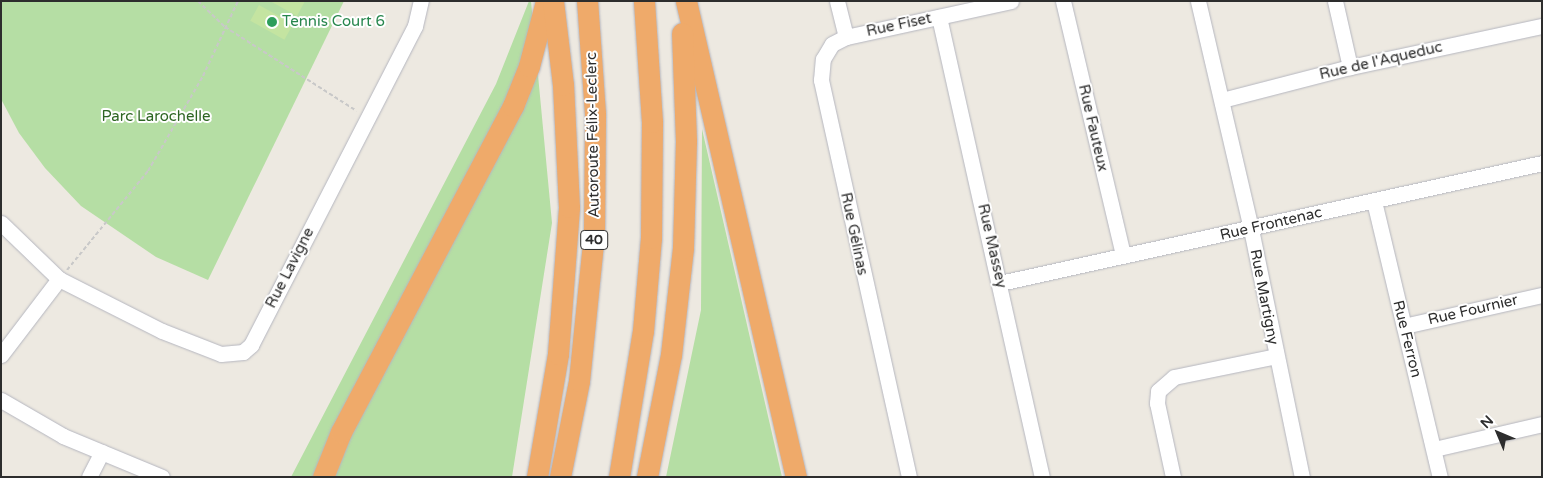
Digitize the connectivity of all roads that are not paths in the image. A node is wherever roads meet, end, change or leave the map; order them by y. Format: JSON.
{"nodes":[{"id":1,"x":421,"y":1,"type":"edge"},
{"id":2,"x":546,"y":1,"type":"edge"},
{"id":3,"x":553,"y":1,"type":"edge"},
{"id":4,"x":587,"y":1,"type":"edge"},
{"id":5,"x":644,"y":1,"type":"edge"},
{"id":6,"x":680,"y":1,"type":"edge"},
{"id":7,"x":686,"y":1,"type":"edge"},
{"id":8,"x":837,"y":1,"type":"edge"},
{"id":9,"x":1011,"y":1,"type":"edge"},
{"id":10,"x":1064,"y":1,"type":"edge"},
{"id":11,"x":1198,"y":1,"type":"edge"},
{"id":12,"x":1335,"y":1,"type":"edge"},
{"id":13,"x":986,"y":4,"type":"edge"},
{"id":14,"x":939,"y":17,"type":"junction"},
{"id":15,"x":1542,"y":26,"type":"edge"},
{"id":16,"x":846,"y":37,"type":"junction"},
{"id":17,"x":1350,"y":67,"type":"junction"},
{"id":18,"x":1222,"y":100,"type":"junction"},
{"id":19,"x":1542,"y":163,"type":"edge"},
{"id":20,"x":1374,"y":201,"type":"junction"},
{"id":21,"x":1,"y":224,"type":"edge"},
{"id":22,"x":1251,"y":229,"type":"junction"},
{"id":23,"x":1124,"y":255,"type":"junction"},
{"id":24,"x":59,"y":279,"type":"junction"},
{"id":25,"x":1000,"y":283,"type":"junction"},
{"id":26,"x":1542,"y":295,"type":"edge"},
{"id":27,"x":1404,"y":326,"type":"junction"},
{"id":28,"x":1,"y":355,"type":"edge"},
{"id":29,"x":1276,"y":356,"type":"junction"},
{"id":30,"x":1,"y":400,"type":"edge"},
{"id":31,"x":1542,"y":424,"type":"edge"},
{"id":32,"x":1434,"y":449,"type":"junction"},
{"id":33,"x":102,"y":452,"type":"junction"},
{"id":34,"x":89,"y":477,"type":"edge"},
{"id":35,"x":162,"y":477,"type":"edge"},
{"id":36,"x":323,"y":477,"type":"edge"},
{"id":37,"x":537,"y":477,"type":"edge"},
{"id":38,"x":560,"y":477,"type":"edge"},
{"id":39,"x":619,"y":477,"type":"edge"},
{"id":40,"x":647,"y":477,"type":"edge"},
{"id":41,"x":796,"y":477,"type":"edge"},
{"id":42,"x":910,"y":477,"type":"edge"},
{"id":43,"x":1042,"y":477,"type":"edge"},
{"id":44,"x":1173,"y":477,"type":"edge"},
{"id":45,"x":1302,"y":477,"type":"edge"},
{"id":46,"x":1440,"y":477,"type":"edge"}],
"edges":[{"from":1,"to":24,"type":"street","name":"Rue Lavigne"},
{"from":2,"to":36,"type":"highway"},
{"from":3,"to":37,"type":"highway"},
{"from":4,"to":38,"type":"highway","name":"Autoroute Félix-Leclerc","number":"40"},
{"from":5,"to":39,"type":"highway"},
{"from":6,"to":40,"type":"highway"},
{"from":7,"to":41,"type":"highway"},
{"from":8,"to":16,"type":"street"},
{"from":9,"to":13,"type":"street","name":"Rue Fiset"},
{"from":10,"to":23,"type":"street","name":"Rue Fauteux"},
{"from":11,"to":18,"type":"street","name":"Rue Martigny"},
{"from":12,"to":17,"type":"street"},
{"from":13,"to":14,"type":"street","name":"Rue Fiset"},
{"from":14,"to":16,"type":"street","name":"Rue Fiset"},
{"from":14,"to":25,"type":"street","name":"Rue Massey"},
{"from":15,"to":17,"type":"street","name":"Rue de l'Aqueduc"},
{"from":16,"to":42,"type":"street","name":"Rue Gélinas"},
{"from":17,"to":18,"type":"street","name":"Rue de l'Aqueduc"},
{"from":18,"to":22,"type":"street","name":"Rue Martigny"},
{"from":19,"to":20,"type":"street","name":"Rue Frontenac"},
{"from":20,"to":22,"type":"street","name":"Rue Frontenac"},
{"from":20,"to":27,"type":"street","name":"Rue Ferron"},
{"from":21,"to":24,"type":"street","name":"Rue Lavigne"},
{"from":22,"to":23,"type":"street","name":"Rue Frontenac"},
{"from":22,"to":29,"type":"street","name":"Rue Martigny"},
{"from":23,"to":25,"type":"street","name":"Rue Frontenac"},
{"from":24,"to":28,"type":"street"},
{"from":25,"to":43,"type":"street","name":"Rue Massey"},
{"from":26,"to":27,"type":"street","name":"Rue Fournier"},
{"from":27,"to":32,"type":"street","name":"Rue Ferron"},
{"from":29,"to":44,"type":"street"},
{"from":29,"to":45,"type":"street","name":"Rue Martigny"},
{"from":30,"to":33,"type":"street"},
{"from":31,"to":32,"type":"street"},
{"from":32,"to":46,"type":"street","name":"Rue Ferron"},
{"from":33,"to":34,"type":"street"},
{"from":33,"to":35,"type":"street"}]}
